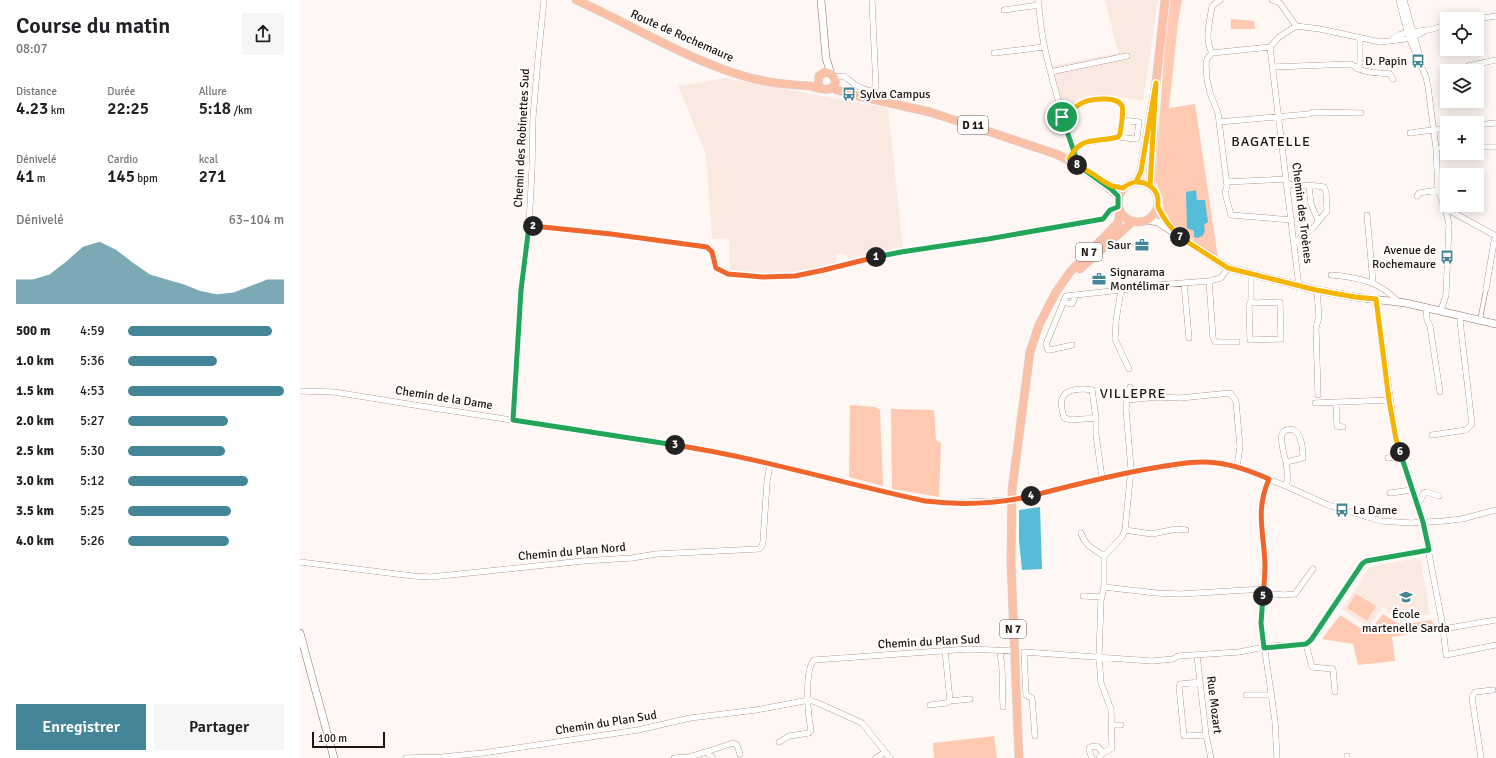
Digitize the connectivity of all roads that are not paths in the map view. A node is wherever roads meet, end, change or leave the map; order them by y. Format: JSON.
{"nodes":[{"id":1,"x":544,"y":0,"type":"edge"},
{"id":2,"x":576,"y":0,"type":"edge"},
{"id":3,"x":821,"y":0,"type":"edge"},
{"id":4,"x":872,"y":0,"type":"edge"},
{"id":5,"x":1165,"y":0,"type":"edge"},
{"id":6,"x":1220,"y":0,"type":"edge"},
{"id":7,"x":1272,"y":0,"type":"edge"},
{"id":8,"x":1400,"y":0,"type":"edge"},
{"id":9,"x":1404,"y":0,"type":"edge"},
{"id":10,"x":1038,"y":3,"type":"edge"},
{"id":11,"x":1004,"y":10,"type":"dead end"},
{"id":12,"x":1496,"y":16,"type":"edge"},
{"id":13,"x":1484,"y":18,"type":"edge"},
{"id":14,"x":1296,"y":26,"type":"junction"},
{"id":15,"x":1440,"y":27,"type":"edge"},
{"id":16,"x":1410,"y":34,"type":"junction"},
{"id":17,"x":1360,"y":38,"type":"junction"},
{"id":18,"x":1044,"y":47,"type":"junction"},
{"id":19,"x":1270,"y":47,"type":"junction"},
{"id":20,"x":994,"y":53,"type":"dead end"},
{"id":21,"x":1212,"y":53,"type":"junction"},
{"id":22,"x":1127,"y":56,"type":"dead end"},
{"id":23,"x":1496,"y":60,"type":"edge"},
{"id":24,"x":1477,"y":64,"type":"edge"},
{"id":25,"x":1273,"y":67,"type":"junction"},
{"id":26,"x":1357,"y":69,"type":"junction"},
{"id":27,"x":1423,"y":69,"type":"junction"},
{"id":28,"x":1050,"y":72,"type":"junction"},
{"id":29,"x":829,"y":79,"type":"junction"},
{"id":30,"x":1393,"y":80,"type":"dead end"},
{"id":31,"x":783,"y":83,"type":"junction"},
{"id":32,"x":1156,"y":83,"type":"junction"},
{"id":33,"x":1361,"y":113,"type":"dead end"},
{"id":34,"x":1279,"y":116,"type":"junction"},
{"id":35,"x":1062,"y":117,"type":"junction"},
{"id":36,"x":1122,"y":120,"type":"junction"},
{"id":37,"x":1219,"y":122,"type":"junction"},
{"id":38,"x":1496,"y":123,"type":"edge"},
{"id":39,"x":1484,"y":124,"type":"edge"},
{"id":40,"x":1434,"y":129,"type":"junction"},
{"id":41,"x":1440,"y":129,"type":"edge"},
{"id":42,"x":1410,"y":133,"type":"dead end"},
{"id":43,"x":1118,"y":137,"type":"junction"},
{"id":44,"x":1484,"y":147,"type":"edge"},
{"id":45,"x":1496,"y":147,"type":"edge"},
{"id":46,"x":1436,"y":148,"type":"junction"},
{"id":47,"x":1440,"y":148,"type":"edge"},
{"id":48,"x":1074,"y":149,"type":"junction"},
{"id":49,"x":1069,"y":159,"type":"junction"},
{"id":50,"x":1079,"y":166,"type":"junction"},
{"id":51,"x":1287,"y":181,"type":"junction"},
{"id":52,"x":1136,"y":182,"type":"junction"},
{"id":53,"x":1226,"y":182,"type":"junction"},
{"id":54,"x":1150,"y":186,"type":"junction"},
{"id":55,"x":1309,"y":186,"type":"junction"},
{"id":56,"x":1123,"y":188,"type":"junction"},
{"id":57,"x":1438,"y":190,"type":"junction"},
{"id":58,"x":1440,"y":195,"type":"edge"},
{"id":59,"x":1118,"y":196,"type":"junction"},
{"id":60,"x":1416,"y":196,"type":"dead end"},
{"id":61,"x":1158,"y":207,"type":"junction"},
{"id":62,"x":1119,"y":210,"type":"junction"},
{"id":63,"x":1446,"y":212,"type":"edge"},
{"id":64,"x":1452,"y":212,"type":"edge"},
{"id":65,"x":1367,"y":215,"type":"dead end"},
{"id":66,"x":1147,"y":220,"type":"junction"},
{"id":67,"x":1292,"y":220,"type":"junction"},
{"id":68,"x":1318,"y":220,"type":"junction"},
{"id":69,"x":1132,"y":222,"type":"junction"},
{"id":70,"x":529,"y":226,"type":"junction"},
{"id":71,"x":1179,"y":236,"type":"junction"},
{"id":72,"x":1496,"y":236,"type":"edge"},
{"id":73,"x":1294,"y":243,"type":"junction"},
{"id":74,"x":1228,"y":268,"type":"junction"},
{"id":75,"x":1251,"y":275,"type":"junction"},
{"id":76,"x":1332,"y":275,"type":"dead end"},
{"id":77,"x":1209,"y":281,"type":"junction"},
{"id":78,"x":1184,"y":283,"type":"junction"},
{"id":79,"x":1373,"y":283,"type":"junction"},
{"id":80,"x":1299,"y":287,"type":"junction"},
{"id":81,"x":1486,"y":289,"type":"joint"},
{"id":82,"x":1121,"y":290,"type":"junction"},
{"id":83,"x":1317,"y":290,"type":"junction"},
{"id":84,"x":1056,"y":292,"type":"junction"},
{"id":85,"x":1376,"y":299,"type":"junction"},
{"id":86,"x":1251,"y":301,"type":"junction"},
{"id":87,"x":1398,"y":302,"type":"junction"},
{"id":88,"x":1426,"y":307,"type":"junction"},
{"id":89,"x":1441,"y":310,"type":"junction"},
{"id":90,"x":1461,"y":316,"type":"junction"},
{"id":91,"x":1480,"y":320,"type":"junction"},
{"id":92,"x":1496,"y":324,"type":"edge"},
{"id":93,"x":1189,"y":338,"type":"dead end"},
{"id":94,"x":1237,"y":342,"type":"dead end"},
{"id":95,"x":1072,"y":345,"type":"dead end"},
{"id":96,"x":1129,"y":369,"type":"dead end"},
{"id":97,"x":1130,"y":387,"type":"dead end"},
{"id":98,"x":300,"y":391,"type":"edge"},
{"id":99,"x":1440,"y":392,"type":"dead end"},
{"id":100,"x":1318,"y":395,"type":"dead end"},
{"id":101,"x":1128,"y":400,"type":"junction"},
{"id":102,"x":1389,"y":400,"type":"junction"},
{"id":103,"x":1336,"y":402,"type":"junction"},
{"id":104,"x":1315,"y":403,"type":"dead end"},
{"id":105,"x":1096,"y":418,"type":"junction"},
{"id":106,"x":513,"y":420,"type":"junction"},
{"id":107,"x":1343,"y":427,"type":"dead end"},
{"id":108,"x":1432,"y":435,"type":"dead end"},
{"id":109,"x":1401,"y":456,"type":"junction"},
{"id":110,"x":1388,"y":458,"type":"dead end"},
{"id":111,"x":1286,"y":462,"type":"junction"},
{"id":112,"x":770,"y":464,"type":"junction"},
{"id":113,"x":1237,"y":467,"type":"junction"},
{"id":114,"x":1131,"y":472,"type":"junction"},
{"id":115,"x":1102,"y":478,"type":"junction"},
{"id":116,"x":1269,"y":479,"type":"junction"},
{"id":117,"x":1286,"y":486,"type":"junction"},
{"id":118,"x":1412,"y":490,"type":"junction"},
{"id":119,"x":1390,"y":493,"type":"dead end"},
{"id":120,"x":1439,"y":496,"type":"dead end"},
{"id":121,"x":1012,"y":500,"type":"junction"},
{"id":122,"x":1416,"y":503,"type":"junction"},
{"id":123,"x":1496,"y":510,"type":"edge"},
{"id":124,"x":1423,"y":522,"type":"junction"},
{"id":125,"x":1126,"y":530,"type":"junction"},
{"id":126,"x":1186,"y":530,"type":"dead end"},
{"id":127,"x":1081,"y":534,"type":"dead end"},
{"id":128,"x":1429,"y":550,"type":"junction"},
{"id":129,"x":1104,"y":556,"type":"junction"},
{"id":130,"x":300,"y":562,"type":"edge"},
{"id":131,"x":1313,"y":569,"type":"dead end"},
{"id":132,"x":1104,"y":587,"type":"junction"},
{"id":133,"x":1263,"y":591,"type":"junction"},
{"id":134,"x":1083,"y":596,"type":"dead end"},
{"id":135,"x":1102,"y":597,"type":"junction"},
{"id":136,"x":1496,"y":620,"type":"edge"},
{"id":137,"x":1443,"y":629,"type":"junction"},
{"id":138,"x":300,"y":633,"type":"edge"},
{"id":139,"x":1306,"y":644,"type":"junction"},
{"id":140,"x":1496,"y":646,"type":"edge"},
{"id":141,"x":1264,"y":648,"type":"junction"},
{"id":142,"x":945,"y":650,"type":"junction"},
{"id":143,"x":1000,"y":651,"type":"junction"},
{"id":144,"x":1014,"y":652,"type":"junction"},
{"id":145,"x":1198,"y":655,"type":"junction"},
{"id":146,"x":1099,"y":656,"type":"junction"},
{"id":147,"x":1200,"y":682,"type":"junction"},
{"id":148,"x":1493,"y":690,"type":"dead end"},
{"id":149,"x":1335,"y":692,"type":"dead end"},
{"id":150,"x":1246,"y":695,"type":"dead end"},
{"id":151,"x":1272,"y":695,"type":"junction"},
{"id":152,"x":970,"y":699,"type":"dead end"},
{"id":153,"x":809,"y":700,"type":"junction"},
{"id":154,"x":950,"y":702,"type":"junction"},
{"id":155,"x":930,"y":705,"type":"dead end"},
{"id":156,"x":1003,"y":708,"type":"dead end"},
{"id":157,"x":1111,"y":725,"type":"junction"},
{"id":158,"x":1121,"y":725,"type":"dead end"},
{"id":159,"x":1206,"y":735,"type":"junction"},
{"id":160,"x":1035,"y":736,"type":"dead end"},
{"id":161,"x":779,"y":742,"type":"dead end"},
{"id":162,"x":706,"y":752,"type":"junction"},
{"id":163,"x":885,"y":752,"type":"junction"},
{"id":164,"x":740,"y":754,"type":"dead end"},
{"id":165,"x":1101,"y":756,"type":"edge"},
{"id":166,"x":334,"y":758,"type":"edge"},
{"id":167,"x":406,"y":758,"type":"edge"},
{"id":168,"x":674,"y":758,"type":"edge"},
{"id":169,"x":713,"y":758,"type":"edge"},
{"id":170,"x":876,"y":758,"type":"edge"},
{"id":171,"x":890,"y":758,"type":"edge"},
{"id":172,"x":1019,"y":758,"type":"edge"},
{"id":173,"x":1092,"y":758,"type":"edge"},
{"id":174,"x":1212,"y":758,"type":"edge"},
{"id":175,"x":1277,"y":758,"type":"edge"},
{"id":176,"x":1481,"y":758,"type":"edge"}],
"edges":[{"from":1,"to":70,"type":"street","name":"Chemin des Robinettes Sud"},
{"from":2,"to":31,"type":"main road","name":"Route de Rochemaure"},
{"from":3,"to":29,"type":"street"},
{"from":4,"to":29,"type":"street"},
{"from":5,"to":32,"type":"main road"},
{"from":6,"to":21,"type":"street"},
{"from":7,"to":14,"type":"street"},
{"from":8,"to":16,"type":"street"},
{"from":9,"to":16,"type":"street"},
{"from":10,"to":11,"type":"street"},
{"from":10,"to":18,"type":"street"},
{"from":12,"to":13,"type":"street"},
{"from":14,"to":17,"type":"street"},
{"from":14,"to":19,"type":"street"},
{"from":15,"to":16,"type":"street"},
{"from":16,"to":17,"type":"street"},
{"from":16,"to":27,"type":"street"},
{"from":16,"to":27,"type":"street"},
{"from":17,"to":26,"type":"street"},
{"from":18,"to":20,"type":"street"},
{"from":18,"to":28,"type":"street"},
{"from":19,"to":21,"type":"street"},
{"from":19,"to":25,"type":"street","name":"Chemin des Troènes"},
{"from":21,"to":37,"type":"street"},
{"from":22,"to":28,"type":"street"},
{"from":23,"to":24,"type":"street"},
{"from":25,"to":26,"type":"street"},
{"from":25,"to":34,"type":"street","name":"Chemin des Troènes"},
{"from":26,"to":30,"type":"street"},
{"from":27,"to":40,"type":"street"},
{"from":28,"to":35,"type":"street"},
{"from":29,"to":31,"type":"main road","name":"Route de Rochemaure"},
{"from":29,"to":31,"type":"main road","name":"Route de Rochemaure"},
{"from":29,"to":49,"type":"main road","number":"D 11"},
{"from":32,"to":52,"type":"main road"},
{"from":32,"to":54,"type":"main road"},
{"from":33,"to":34,"type":"street"},
{"from":34,"to":37,"type":"street"},
{"from":34,"to":51,"type":"street","name":"Chemin des Troènes"},
{"from":35,"to":36,"type":"street"},
{"from":35,"to":48,"type":"street"},
{"from":36,"to":43,"type":"street"},
{"from":36,"to":43,"type":"street"},
{"from":37,"to":53,"type":"street"},
{"from":38,"to":39,"type":"street"},
{"from":40,"to":41,"type":"street"},
{"from":40,"to":42,"type":"street"},
{"from":40,"to":46,"type":"street"},
{"from":43,"to":48,"type":"street"},
{"from":44,"to":45,"type":"street"},
{"from":46,"to":47,"type":"street"},
{"from":46,"to":57,"type":"street"},
{"from":48,"to":49,"type":"street"},
{"from":48,"to":50,"type":"street"},
{"from":49,"to":50,"type":"main road","number":"D 11"},
{"from":50,"to":56,"type":"main road","number":"D 11"},
{"from":50,"to":59,"type":"main road","number":"D 11"},
{"from":51,"to":53,"type":"street"},
{"from":51,"to":55,"type":"street"},
{"from":51,"to":67,"type":"street","name":"Chemin des Troènes"},
{"from":52,"to":54,"type":"main road"},
{"from":52,"to":56,"type":"main road"},
{"from":53,"to":67,"type":"street"},
{"from":54,"to":61,"type":"main road"},
{"from":55,"to":68,"type":"street"},
{"from":55,"to":68,"type":"street"},
{"from":56,"to":59,"type":"main road"},
{"from":57,"to":58,"type":"street"},
{"from":57,"to":60,"type":"street"},
{"from":59,"to":62,"type":"main road"},
{"from":61,"to":66,"type":"main road"},
{"from":61,"to":71,"type":"street"},
{"from":62,"to":69,"type":"main road"},
{"from":62,"to":70,"type":"street"},
{"from":62,"to":84,"type":"main road","number":"N 7"},
{"from":63,"to":89,"type":"street"},
{"from":64,"to":72,"type":"street"},
{"from":65,"to":79,"type":"street"},
{"from":66,"to":69,"type":"main road"},
{"from":66,"to":71,"type":"street"},
{"from":67,"to":73,"type":"street","name":"Chemin des Troènes"},
{"from":68,"to":73,"type":"street"},
{"from":69,"to":84,"type":"main road","number":"N 7"},
{"from":70,"to":106,"type":"street","name":"Chemin des Robinettes Sud"},
{"from":71,"to":74,"type":"street"},
{"from":72,"to":81,"type":"street"},
{"from":73,"to":80,"type":"street","name":"Chemin des Troènes"},
{"from":74,"to":75,"type":"street"},
{"from":74,"to":77,"type":"street"},
{"from":75,"to":80,"type":"street"},
{"from":75,"to":86,"type":"street"},
{"from":76,"to":79,"type":"street"},
{"from":77,"to":78,"type":"street"},
{"from":77,"to":94,"type":"street"},
{"from":78,"to":82,"type":"street"},
{"from":78,"to":93,"type":"street"},
{"from":79,"to":87,"type":"street"},
{"from":80,"to":83,"type":"street"},
{"from":81,"to":91,"type":"street"},
{"from":82,"to":95,"type":"street"},
{"from":82,"to":96,"type":"street"},
{"from":83,"to":85,"type":"street"},
{"from":83,"to":100,"type":"street"},
{"from":84,"to":121,"type":"main road","number":"N 7"},
{"from":85,"to":87,"type":"street"},
{"from":85,"to":102,"type":"street"},
{"from":86,"to":86,"type":"street"},
{"from":87,"to":88,"type":"street"},
{"from":88,"to":89,"type":"street"},
{"from":88,"to":99,"type":"street"},
{"from":89,"to":90,"type":"street"},
{"from":90,"to":91,"type":"street"},
{"from":90,"to":108,"type":"street"},
{"from":91,"to":92,"type":"street"},
{"from":97,"to":101,"type":"street"},
{"from":98,"to":106,"type":"street","name":"Chemin de la Dame"},
{"from":101,"to":113,"type":"street"},
{"from":101,"to":114,"type":"street"},
{"from":102,"to":103,"type":"street"},
{"from":102,"to":109,"type":"street"},
{"from":103,"to":104,"type":"street"},
{"from":103,"to":107,"type":"street"},
{"from":105,"to":105,"type":"street"},
{"from":105,"to":115,"type":"street"},
{"from":106,"to":112,"type":"street","name":"Chemin de la Dame"},
{"from":109,"to":110,"type":"street"},
{"from":109,"to":118,"type":"street"},
{"from":111,"to":111,"type":"street"},
{"from":111,"to":117,"type":"street"},
{"from":112,"to":121,"type":"street","name":"Chemin de la Dame"},
{"from":112,"to":130,"type":"street","name":"Chemin du Plan Nord"},
{"from":113,"to":114,"type":"street","name":"Chemin de la Dame"},
{"from":113,"to":116,"type":"street","name":"Chemin de la Dame"},
{"from":114,"to":115,"type":"street","name":"Chemin de la Dame"},
{"from":114,"to":125,"type":"street"},
{"from":115,"to":121,"type":"street","name":"Chemin de la Dame"},
{"from":116,"to":117,"type":"street","name":"Chemin de la Dame"},
{"from":116,"to":133,"type":"street"},
{"from":117,"to":124,"type":"street","name":"Chemin de la Dame"},
{"from":118,"to":119,"type":"street"},
{"from":118,"to":122,"type":"street"},
{"from":120,"to":122,"type":"street"},
{"from":121,"to":144,"type":"main road","number":"N 7"},
{"from":122,"to":124,"type":"street"},
{"from":123,"to":124,"type":"street","name":"Chemin de la Dame"},
{"from":124,"to":128,"type":"street"},
{"from":125,"to":126,"type":"street"},
{"from":125,"to":129,"type":"street"},
{"from":127,"to":129,"type":"street"},
{"from":128,"to":137,"type":"street"},
{"from":128,"to":139,"type":"street"},
{"from":129,"to":132,"type":"street"},
{"from":131,"to":133,"type":"street"},
{"from":132,"to":133,"type":"street"},
{"from":132,"to":135,"type":"street"},
{"from":133,"to":141,"type":"street"},
{"from":134,"to":135,"type":"street"},
{"from":135,"to":146,"type":"street"},
{"from":136,"to":137,"type":"street"},
{"from":137,"to":140,"type":"street"},
{"from":138,"to":166,"type":"street"},
{"from":139,"to":141,"type":"street"},
{"from":139,"to":149,"type":"street"},
{"from":141,"to":145,"type":"street"},
{"from":141,"to":151,"type":"street"},
{"from":142,"to":143,"type":"street","name":"Chemin du Plan Sud"},
{"from":142,"to":153,"type":"street","name":"Chemin du Plan Sud"},
{"from":142,"to":154,"type":"street"},
{"from":143,"to":144,"type":"street","name":"Chemin du Plan Sud"},
{"from":143,"to":156,"type":"street"},
{"from":144,"to":172,"type":"main road","number":"N 7"},
{"from":145,"to":146,"type":"street"},
{"from":145,"to":147,"type":"street","name":"Rue Mozart"},
{"from":146,"to":157,"type":"street"},
{"from":146,"to":160,"type":"street"},
{"from":147,"to":159,"type":"street","name":"Rue Mozart"},
{"from":147,"to":159,"type":"street"},
{"from":148,"to":176,"type":"street"},
{"from":150,"to":151,"type":"street"},
{"from":151,"to":175,"type":"street"},
{"from":152,"to":154,"type":"street"},
{"from":153,"to":161,"type":"street"},
{"from":153,"to":163,"type":"street","name":"Chemin du Plan Sud"},
{"from":153,"to":167,"type":"street","name":"Chemin du Plan Sud"},
{"from":154,"to":155,"type":"street"},
{"from":157,"to":158,"type":"street"},
{"from":157,"to":165,"type":"street"},
{"from":159,"to":174,"type":"street","name":"Rue Mozart"},
{"from":162,"to":164,"type":"street"},
{"from":162,"to":168,"type":"street"},
{"from":162,"to":169,"type":"street"},
{"from":163,"to":170,"type":"street"},
{"from":163,"to":171,"type":"street","name":"Chemin du Plan Sud"},
{"from":165,"to":173,"type":"street"}]}
